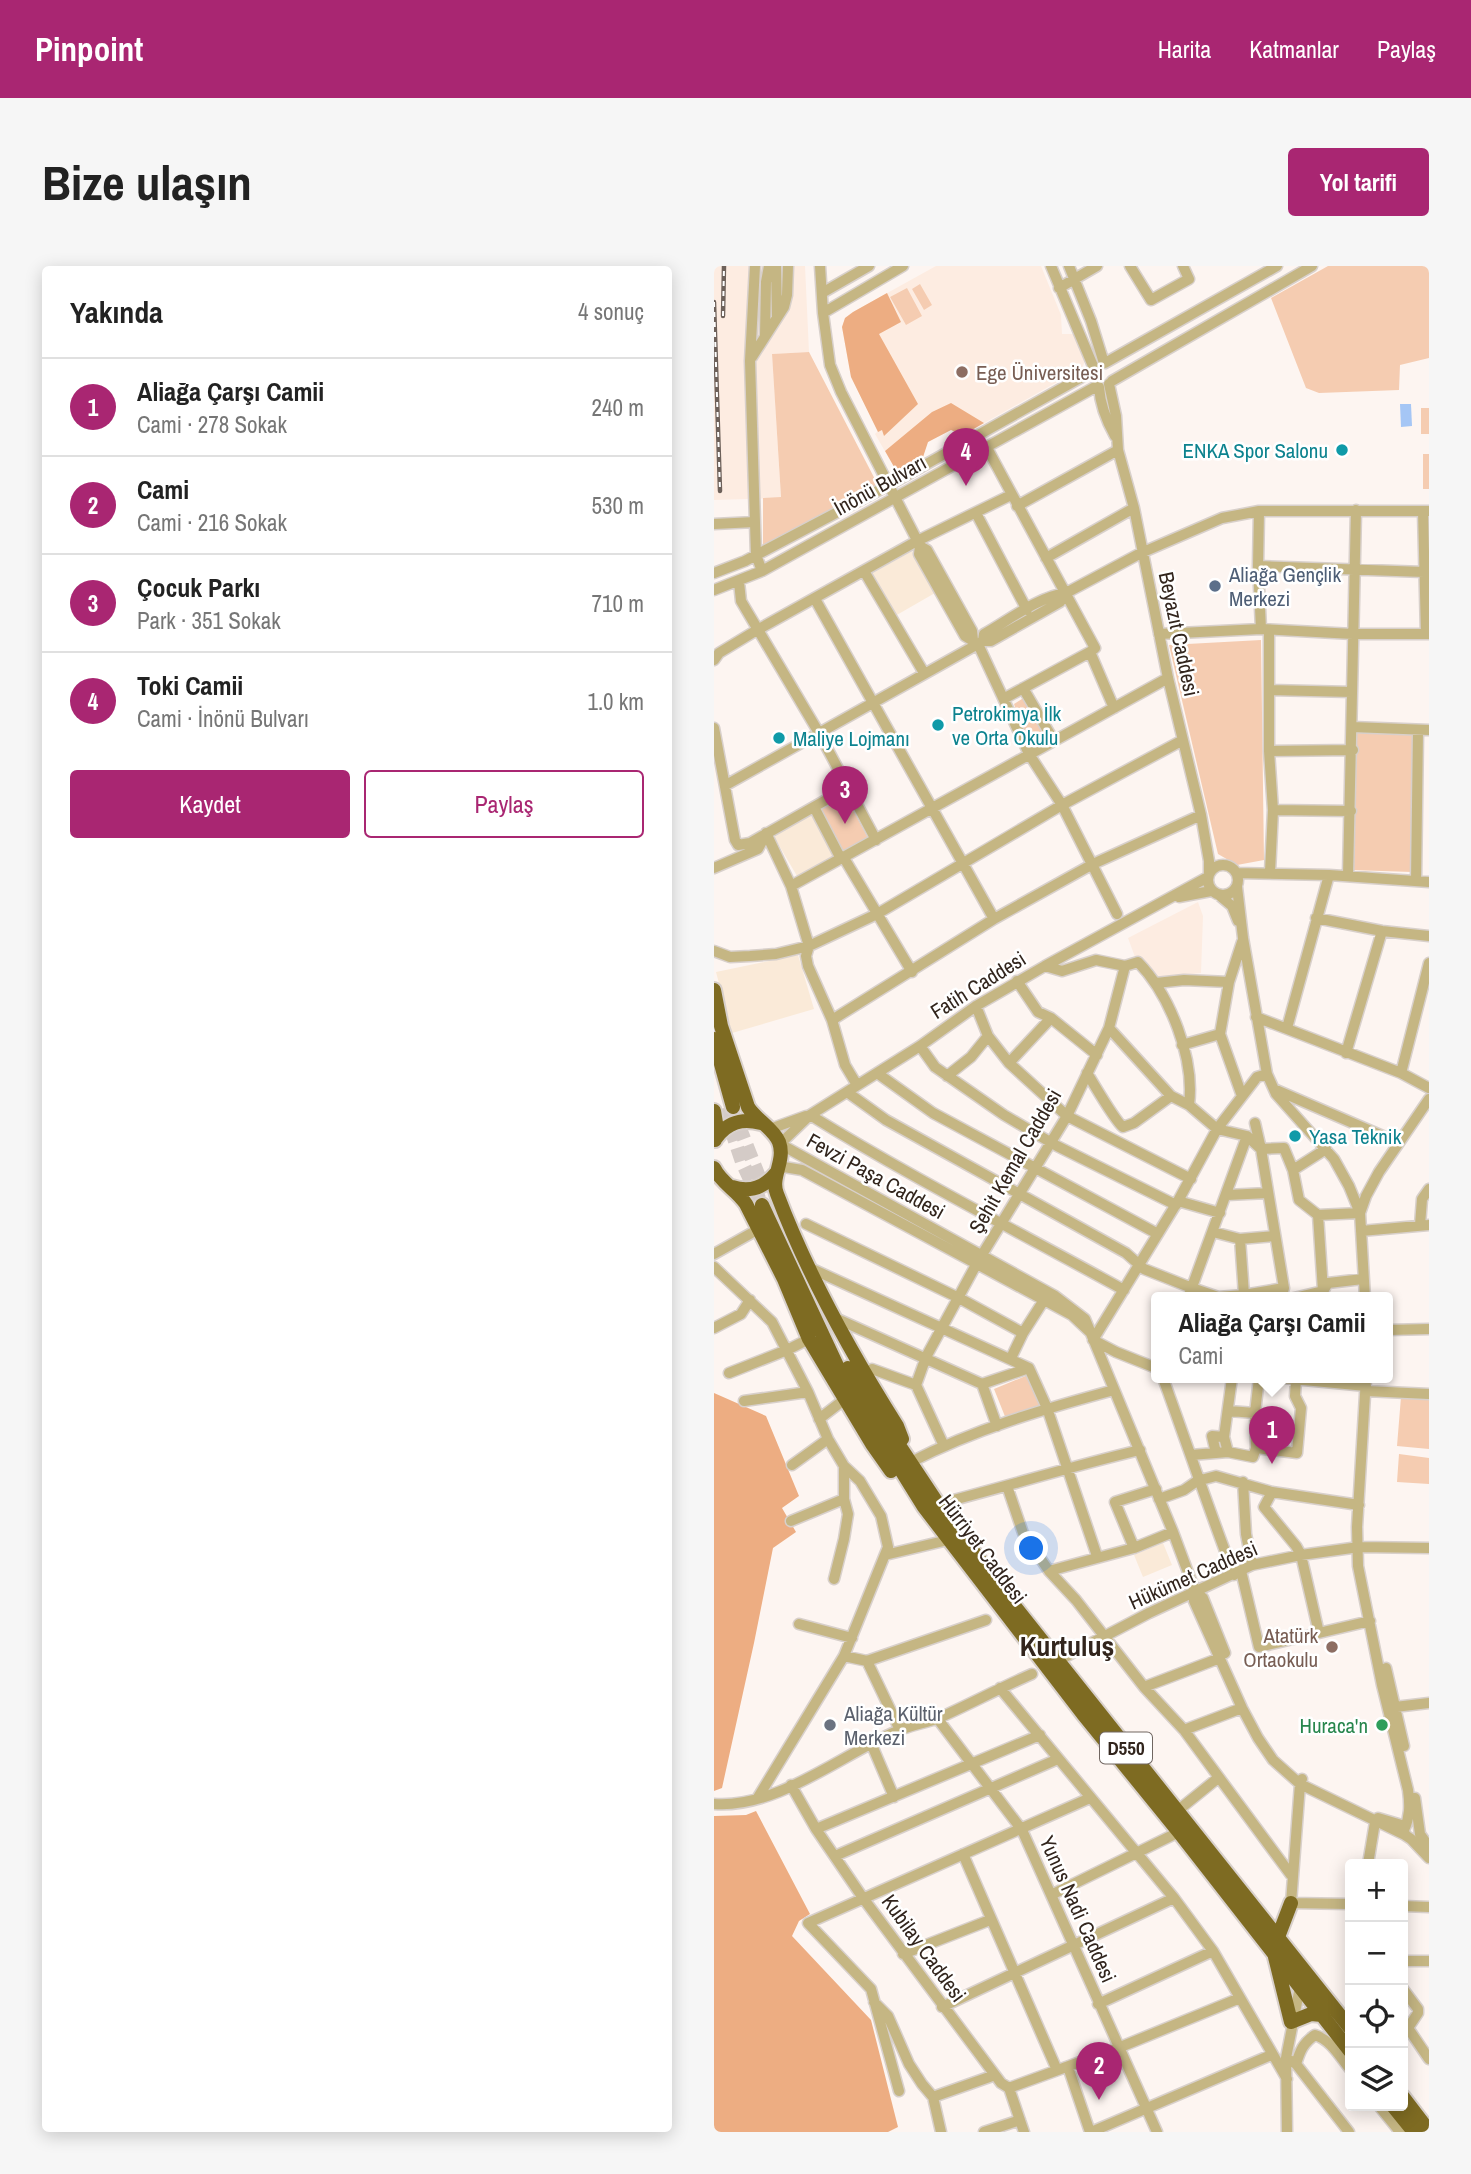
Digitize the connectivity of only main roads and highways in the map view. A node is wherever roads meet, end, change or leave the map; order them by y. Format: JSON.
{"nodes":[{"id":1,"x":714,"y":989,"type":"edge"},
{"id":2,"x":714,"y":1039,"type":"edge"},
{"id":3,"x":714,"y":1070,"type":"edge"},
{"id":4,"x":724,"y":1109,"type":"edge"},
{"id":5,"x":766,"y":1126,"type":"junction"},
{"id":6,"x":715,"y":1140,"type":"edge"},
{"id":7,"x":714,"y":1168,"type":"edge"},
{"id":8,"x":777,"y":1172,"type":"junction"},
{"id":9,"x":723,"y":1182,"type":"edge"},
{"id":10,"x":911,"y":1462,"type":"junction"},
{"id":11,"x":939,"y":1528,"type":"junction"},
{"id":12,"x":1260,"y":1916,"type":"junction"},
{"id":13,"x":1283,"y":1943,"type":"junction"},
{"id":14,"x":1275,"y":1957,"type":"junction"},
{"id":15,"x":1305,"y":1970,"type":"junction"},
{"id":16,"x":1300,"y":1987,"type":"junction"},
{"id":17,"x":1322,"y":2015,"type":"junction"},
{"id":18,"x":1345,"y":2022,"type":"edge"},
{"id":19,"x":1348,"y":2048,"type":"edge"},
{"id":20,"x":1408,"y":2104,"type":"edge"},
{"id":21,"x":1398,"y":2111,"type":"edge"},
{"id":22,"x":1414,"y":2132,"type":"edge"},
{"id":23,"x":1429,"y":2132,"type":"edge"}],
"edges":[{"from":1,"to":5,"type":"highway"},
{"from":2,"to":4,"type":"highway"},
{"from":3,"to":4,"type":"highway"},
{"from":4,"to":6,"type":"highway"},
{"from":5,"to":6,"type":"highway"},
{"from":5,"to":8,"type":"highway"},
{"from":7,"to":9,"type":"highway"},
{"from":8,"to":9,"type":"highway"},
{"from":8,"to":10,"type":"highway"},
{"from":9,"to":11,"type":"highway"},
{"from":10,"to":11,"type":"highway","name":"Hürriyet Caddesi","number":"D550"},
{"from":10,"to":12,"type":"highway","name":"Hürriyet Caddesi","number":"D550"},
{"from":11,"to":14,"type":"highway","name":"Hürriyet Caddesi","number":"D550"},
{"from":12,"to":13,"type":"highway","name":"Hürriyet Caddesi","number":"D550"},
{"from":12,"to":13,"type":"highway"},
{"from":13,"to":14,"type":"highway"},
{"from":13,"to":15,"type":"highway","name":"Hürriyet Caddesi","number":"D550"},
{"from":14,"to":16,"type":"highway","name":"Hürriyet Caddesi","number":"D550"},
{"from":14,"to":17,"type":"highway"},
{"from":15,"to":16,"type":"highway"},
{"from":15,"to":18,"type":"highway","name":"Hürriyet Caddesi","number":"D550"},
{"from":16,"to":17,"type":"highway","name":"Hürriyet Caddesi","number":"D550"},
{"from":17,"to":19,"type":"highway","name":"Hürriyet Caddesi","number":"D550"},
{"from":20,"to":23,"type":"highway"},
{"from":21,"to":22,"type":"highway"}]}
